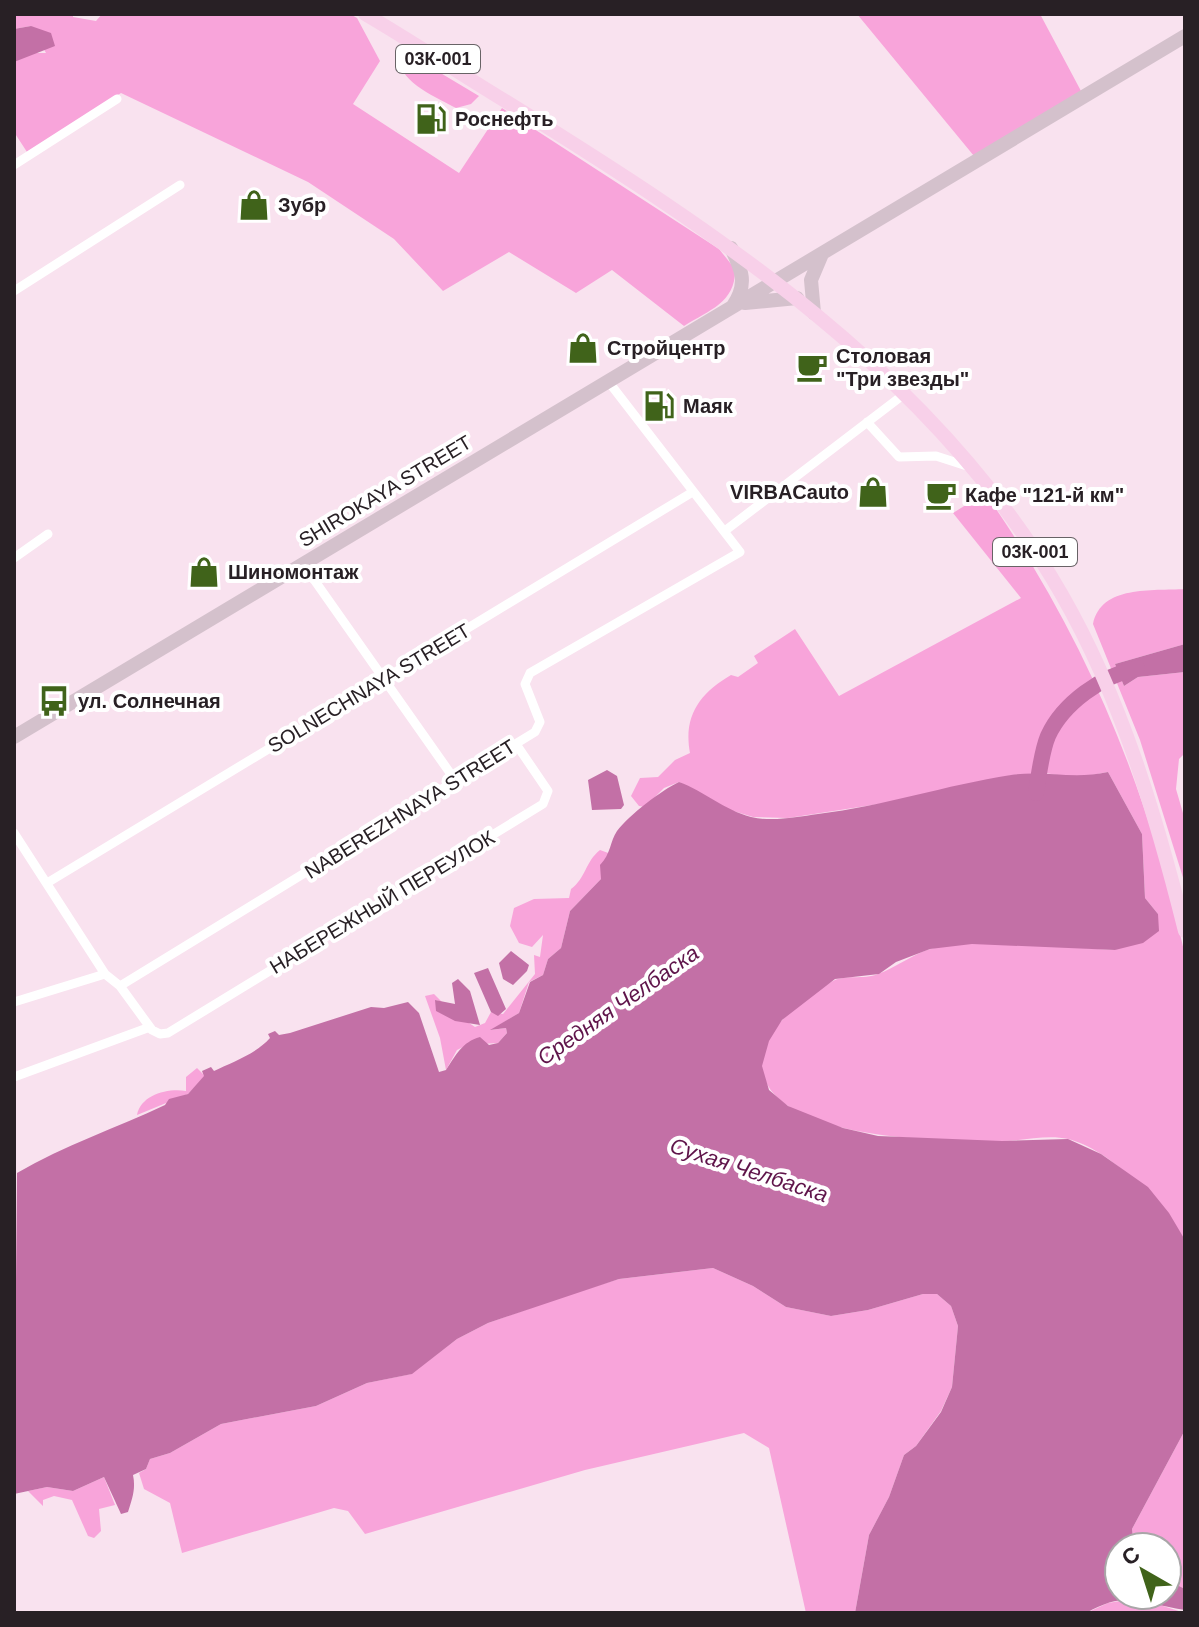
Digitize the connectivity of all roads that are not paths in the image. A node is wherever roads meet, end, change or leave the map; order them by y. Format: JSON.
{"nodes":[{"id":1,"x":365,"y":14,"type":"edge"},
{"id":2,"x":1185,"y":36,"type":"edge"},
{"id":3,"x":117,"y":99,"type":"dead end"},
{"id":4,"x":14,"y":165,"type":"edge"},
{"id":5,"x":180,"y":185,"type":"dead end"},
{"id":6,"x":729,"y":245,"type":"junction"},
{"id":7,"x":822,"y":253,"type":"junction"},
{"id":8,"x":777,"y":280,"type":"junction"},
{"id":9,"x":14,"y":291,"type":"edge"},
{"id":10,"x":797,"y":298,"type":"junction"},
{"id":11,"x":733,"y":306,"type":"junction"},
{"id":12,"x":814,"y":313,"type":"junction"},
{"id":13,"x":608,"y":381,"type":"junction"},
{"id":14,"x":903,"y":395,"type":"junction"},
{"id":15,"x":867,"y":422,"type":"junction"},
{"id":16,"x":975,"y":469,"type":"junction"},
{"id":17,"x":691,"y":493,"type":"junction"},
{"id":18,"x":726,"y":530,"type":"junction"},
{"id":19,"x":48,"y":534,"type":"dead end"},
{"id":20,"x":14,"y":558,"type":"edge"},
{"id":21,"x":303,"y":564,"type":"junction"},
{"id":22,"x":382,"y":680,"type":"junction"},
{"id":23,"x":14,"y":737,"type":"edge"},
{"id":24,"x":516,"y":744,"type":"junction"},
{"id":25,"x":455,"y":780,"type":"junction"},
{"id":26,"x":14,"y":833,"type":"edge"},
{"id":27,"x":47,"y":883,"type":"junction"},
{"id":28,"x":1185,"y":931,"type":"edge"},
{"id":29,"x":105,"y":974,"type":"junction"},
{"id":30,"x":120,"y":986,"type":"junction"},
{"id":31,"x":14,"y":1002,"type":"edge"},
{"id":32,"x":150,"y":1027,"type":"junction"},
{"id":33,"x":14,"y":1077,"type":"edge"}],
"edges":[{"from":1,"to":6,"type":"main road","number":"03К-001"},
{"from":2,"to":7,"type":"street","name":"SHIROKAYA STREET"},
{"from":3,"to":4,"type":"street"},
{"from":5,"to":9,"type":"street"},
{"from":6,"to":8,"type":"main road","number":"03К-001"},
{"from":6,"to":11,"type":"street"},
{"from":7,"to":8,"type":"street","name":"SHIROKAYA STREET"},
{"from":7,"to":12,"type":"street"},
{"from":8,"to":10,"type":"main road","number":"03К-001"},
{"from":8,"to":11,"type":"street","name":"SHIROKAYA STREET"},
{"from":10,"to":11,"type":"street"},
{"from":10,"to":12,"type":"main road","number":"03К-001"},
{"from":11,"to":13,"type":"street","name":"SHIROKAYA STREET"},
{"from":12,"to":14,"type":"main road","number":"03К-001"},
{"from":13,"to":17,"type":"street"},
{"from":13,"to":21,"type":"street","name":"SHIROKAYA STREET"},
{"from":14,"to":15,"type":"street"},
{"from":14,"to":16,"type":"main road","number":"03К-001"},
{"from":15,"to":16,"type":"street"},
{"from":15,"to":18,"type":"street"},
{"from":16,"to":28,"type":"main road","number":"03К-001"},
{"from":17,"to":18,"type":"street"},
{"from":17,"to":22,"type":"street","name":"SOLNECHNAYA STREET"},
{"from":18,"to":24,"type":"street","name":"NABEREZHNAYA STREET"},
{"from":19,"to":20,"type":"street"},
{"from":21,"to":22,"type":"street"},
{"from":21,"to":23,"type":"street","name":"SHIROKAYA STREET"},
{"from":22,"to":25,"type":"street"},
{"from":22,"to":27,"type":"street","name":"SOLNECHNAYA STREET"},
{"from":24,"to":25,"type":"street","name":"NABEREZHNAYA STREET"},
{"from":24,"to":32,"type":"street","name":"НАБЕРЕЖНЫЙ ПЕРЕУЛОК"},
{"from":25,"to":30,"type":"street","name":"NABEREZHNAYA STREET"},
{"from":26,"to":27,"type":"street"},
{"from":27,"to":29,"type":"street"},
{"from":29,"to":30,"type":"street"},
{"from":29,"to":31,"type":"street"},
{"from":30,"to":32,"type":"street"},
{"from":32,"to":33,"type":"street"}]}
